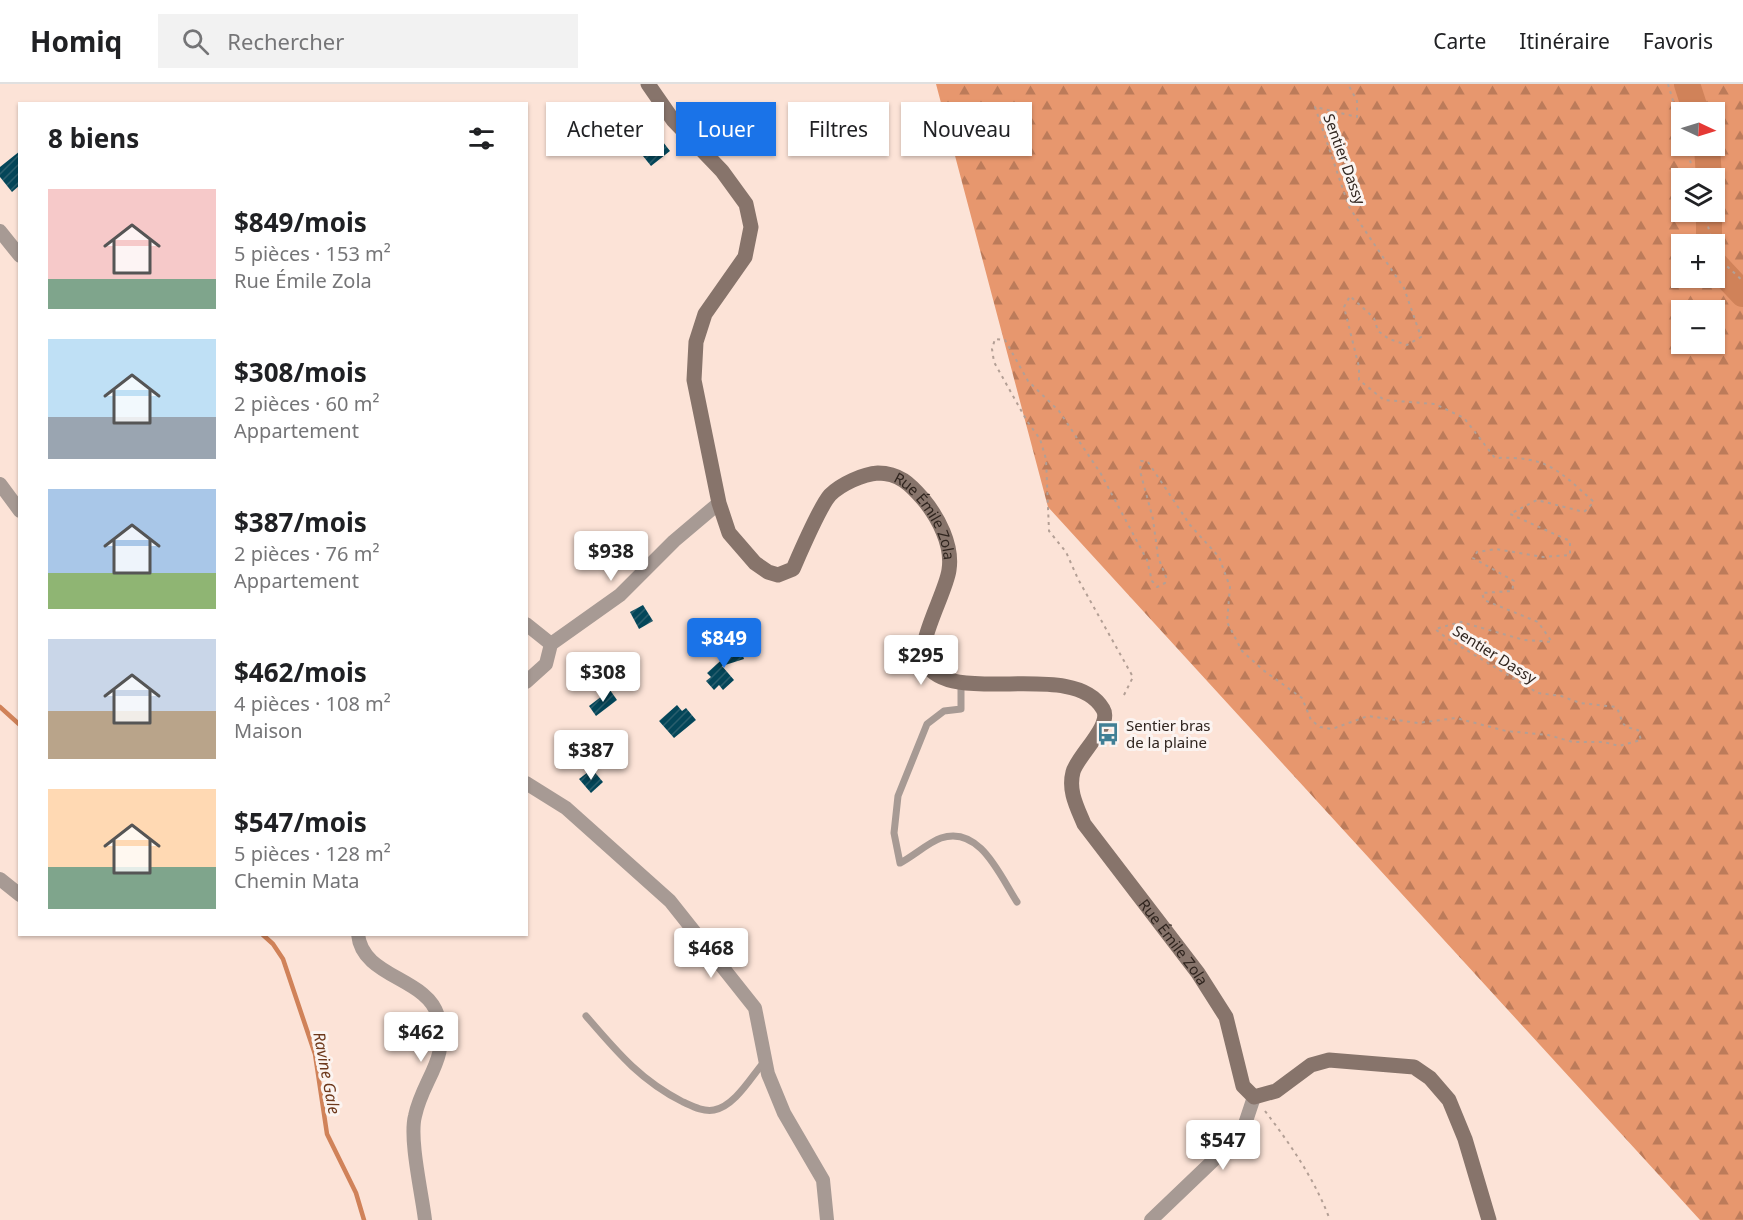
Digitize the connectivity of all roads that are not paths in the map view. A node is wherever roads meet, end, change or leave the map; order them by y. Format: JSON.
{"nodes":[{"id":1,"x":648,"y":84,"type":"edge"},
{"id":2,"x":0,"y":231,"type":"edge"},
{"id":3,"x":18,"y":254,"type":"edge"},
{"id":4,"x":0,"y":484,"type":"edge"},
{"id":5,"x":719,"y":503,"type":"junction"},
{"id":6,"x":18,"y":508,"type":"edge"},
{"id":7,"x":528,"y":626,"type":"edge"},
{"id":8,"x":551,"y":644,"type":"junction"},
{"id":9,"x":528,"y":680,"type":"edge"},
{"id":10,"x":961,"y":682,"type":"junction"},
{"id":11,"x":528,"y":784,"type":"edge"},
{"id":12,"x":0,"y":879,"type":"edge"},
{"id":13,"x":18,"y":893,"type":"edge"},
{"id":14,"x":1017,"y":902,"type":"dead end"},
{"id":15,"x":359,"y":936,"type":"edge"},
{"id":16,"x":586,"y":1016,"type":"dead end"},
{"id":17,"x":766,"y":1060,"type":"junction"},
{"id":18,"x":1254,"y":1097,"type":"junction"},
{"id":19,"x":425,"y":1220,"type":"edge"},
{"id":20,"x":827,"y":1220,"type":"edge"},
{"id":21,"x":1151,"y":1220,"type":"edge"},
{"id":22,"x":1489,"y":1220,"type":"edge"}],
"edges":[{"from":1,"to":5,"type":"main road","name":"Rue Émile Zola"},
{"from":2,"to":3,"type":"street"},
{"from":4,"to":6,"type":"street"},
{"from":5,"to":8,"type":"street"},
{"from":5,"to":10,"type":"main road","name":"Rue Émile Zola"},
{"from":7,"to":8,"type":"street"},
{"from":8,"to":9,"type":"street"},
{"from":10,"to":14,"type":"lane"},
{"from":10,"to":18,"type":"main road","name":"Rue Émile Zola"},
{"from":11,"to":17,"type":"street"},
{"from":12,"to":13,"type":"street"},
{"from":15,"to":19,"type":"street"},
{"from":16,"to":17,"type":"lane"},
{"from":17,"to":20,"type":"street"},
{"from":18,"to":21,"type":"street"},
{"from":18,"to":22,"type":"main road"}]}
